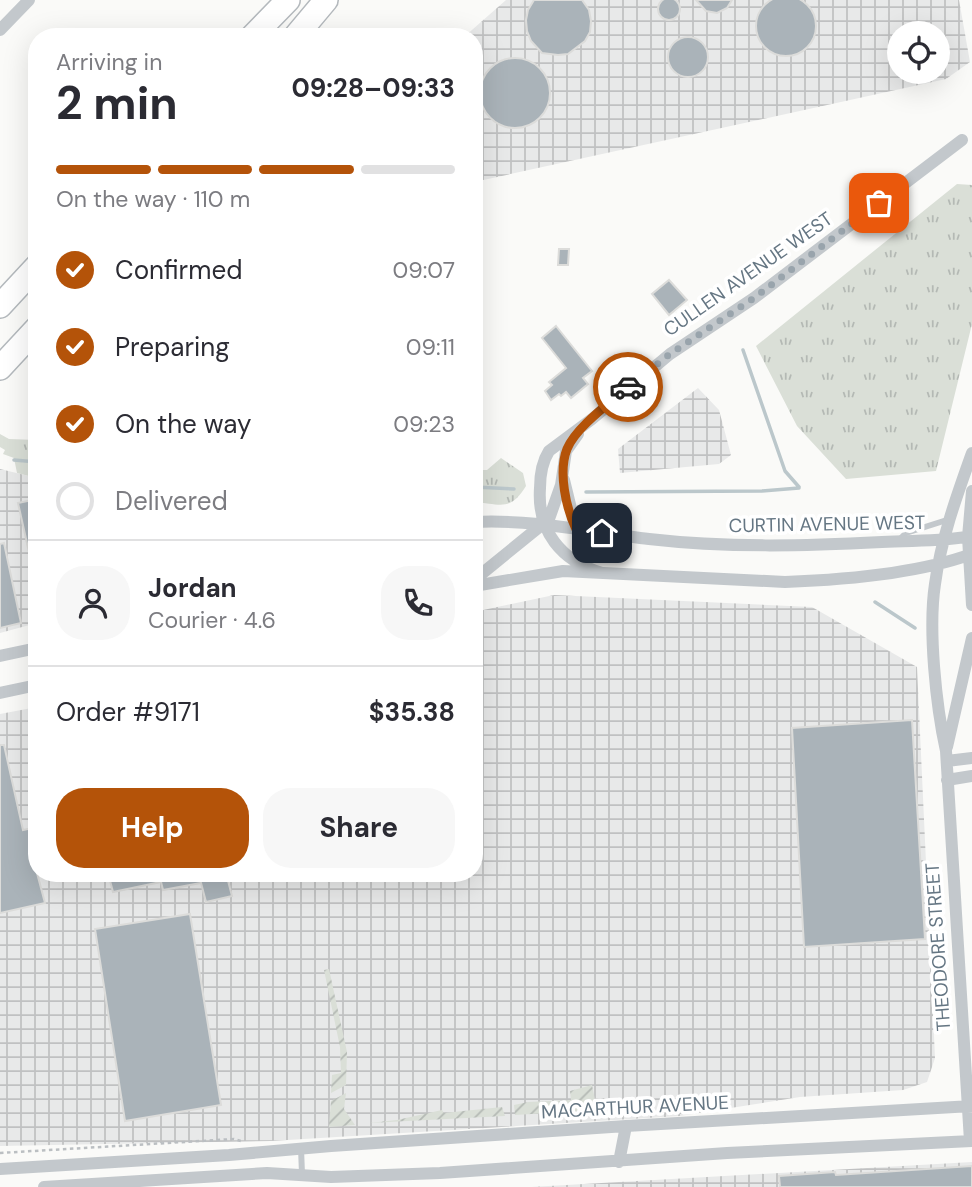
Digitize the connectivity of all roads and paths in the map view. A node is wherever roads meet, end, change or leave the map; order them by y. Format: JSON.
{"nodes":[{"id":1,"x":288,"y":0,"type":"edge"},
{"id":2,"x":326,"y":0,"type":"edge"},
{"id":3,"x":25,"y":1,"type":"edge"},
{"id":4,"x":261,"y":28,"type":"edge"},
{"id":5,"x":303,"y":28,"type":"edge"},
{"id":6,"x":0,"y":30,"type":"edge"},
{"id":7,"x":962,"y":140,"type":"dead end"},
{"id":8,"x":28,"y":274,"type":"edge"},
{"id":9,"x":3,"y":298,"type":"edge"},
{"id":10,"x":28,"y":338,"type":"edge"},
{"id":11,"x":0,"y":368,"type":"edge"},
{"id":12,"x":592,"y":419,"type":"junction"},
{"id":13,"x":972,"y":453,"type":"edge"},
{"id":14,"x":565,"y":466,"type":"junction"},
{"id":15,"x":972,"y":491,"type":"edge"},
{"id":16,"x":950,"y":519,"type":"junction"},
{"id":17,"x":483,"y":522,"type":"edge"},
{"id":18,"x":544,"y":525,"type":"junction"},
{"id":19,"x":576,"y":529,"type":"junction"},
{"id":20,"x":970,"y":536,"type":"edge"},
{"id":21,"x":897,"y":541,"type":"junction"},
{"id":22,"x":943,"y":542,"type":"junction"},
{"id":23,"x":970,"y":555,"type":"edge"},
{"id":24,"x":938,"y":564,"type":"junction"},
{"id":25,"x":483,"y":573,"type":"edge"},
{"id":26,"x":603,"y":573,"type":"junction"},
{"id":27,"x":971,"y":581,"type":"edge"},
{"id":28,"x":483,"y":584,"type":"edge"},
{"id":29,"x":972,"y":605,"type":"edge"},
{"id":30,"x":972,"y":638,"type":"edge"},
{"id":31,"x":28,"y":650,"type":"edge"},
{"id":32,"x":0,"y":656,"type":"edge"},
{"id":33,"x":28,"y":687,"type":"edge"},
{"id":34,"x":0,"y":693,"type":"edge"},
{"id":35,"x":946,"y":756,"type":"junction"},
{"id":36,"x":972,"y":758,"type":"edge"},
{"id":37,"x":972,"y":776,"type":"edge"},
{"id":38,"x":947,"y":780,"type":"junction"},
{"id":39,"x":970,"y":1106,"type":"edge"},
{"id":40,"x":626,"y":1126,"type":"junction"},
{"id":41,"x":971,"y":1141,"type":"edge"},
{"id":42,"x":244,"y":1142,"type":"dead end"},
{"id":43,"x":301,"y":1148,"type":"junction"},
{"id":44,"x":0,"y":1153,"type":"edge"},
{"id":45,"x":619,"y":1162,"type":"junction"},
{"id":46,"x":0,"y":1169,"type":"edge"},
{"id":47,"x":302,"y":1176,"type":"junction"},
{"id":48,"x":44,"y":1187,"type":"edge"}],
"edges":[{"from":1,"to":4,"type":"highway"},
{"from":2,"to":5,"type":"highway"},
{"from":3,"to":6,"type":"street"},
{"from":7,"to":12,"type":"street","name":"CULLEN AVENUE WEST"},
{"from":8,"to":9,"type":"highway"},
{"from":10,"to":11,"type":"highway"},
{"from":12,"to":14,"type":"street","name":"CULLEN AVENUE WEST"},
{"from":12,"to":18,"type":"street","name":"CULLEN AVENUE WEST"},
{"from":13,"to":16,"type":"street","name":"THEODORE STREET"},
{"from":14,"to":18,"type":"street","name":"CULLEN AVENUE WEST"},
{"from":14,"to":19,"type":"street"},
{"from":15,"to":20,"type":"street"},
{"from":16,"to":21,"type":"lane"},
{"from":16,"to":22,"type":"street","name":"THEODORE STREET"},
{"from":17,"to":18,"type":"street","name":"CURTIN AVENUE WEST"},
{"from":18,"to":19,"type":"street","name":"CURTIN AVENUE WEST"},
{"from":18,"to":25,"type":"street","name":"CULLEN AVENUE WEST"},
{"from":18,"to":26,"type":"street","name":"CULLEN AVENUE WEST"},
{"from":19,"to":21,"type":"street","name":"CURTIN AVENUE WEST"},
{"from":20,"to":22,"type":"street","name":"CURTIN AVENUE WEST"},
{"from":20,"to":23,"type":"street"},
{"from":21,"to":22,"type":"street","name":"CURTIN AVENUE WEST"},
{"from":22,"to":24,"type":"street","name":"THEODORE STREET"},
{"from":23,"to":24,"type":"street"},
{"from":23,"to":27,"type":"street"},
{"from":24,"to":26,"type":"street"},
{"from":24,"to":35,"type":"street","name":"THEODORE STREET"},
{"from":26,"to":28,"type":"street"},
{"from":27,"to":29,"type":"street"},
{"from":30,"to":35,"type":"street","name":"THEODORE STREET"},
{"from":31,"to":32,"type":"street"},
{"from":33,"to":34,"type":"street"},
{"from":35,"to":36,"type":"street"},
{"from":35,"to":38,"type":"street","name":"THEODORE STREET"},
{"from":37,"to":38,"type":"street"},
{"from":38,"to":39,"type":"street","name":"THEODORE STREET"},
{"from":39,"to":40,"type":"street","name":"MACARTHUR AVENUE"},
{"from":39,"to":41,"type":"street","name":"THEODORE STREET"},
{"from":40,"to":43,"type":"street","name":"MACARTHUR AVENUE"},
{"from":40,"to":45,"type":"street"},
{"from":41,"to":45,"type":"street"},
{"from":42,"to":44,"type":"path"},
{"from":43,"to":46,"type":"street","name":"MACARTHUR AVENUE"},
{"from":43,"to":47,"type":"lane"},
{"from":45,"to":47,"type":"street"},
{"from":47,"to":48,"type":"street"}]}
